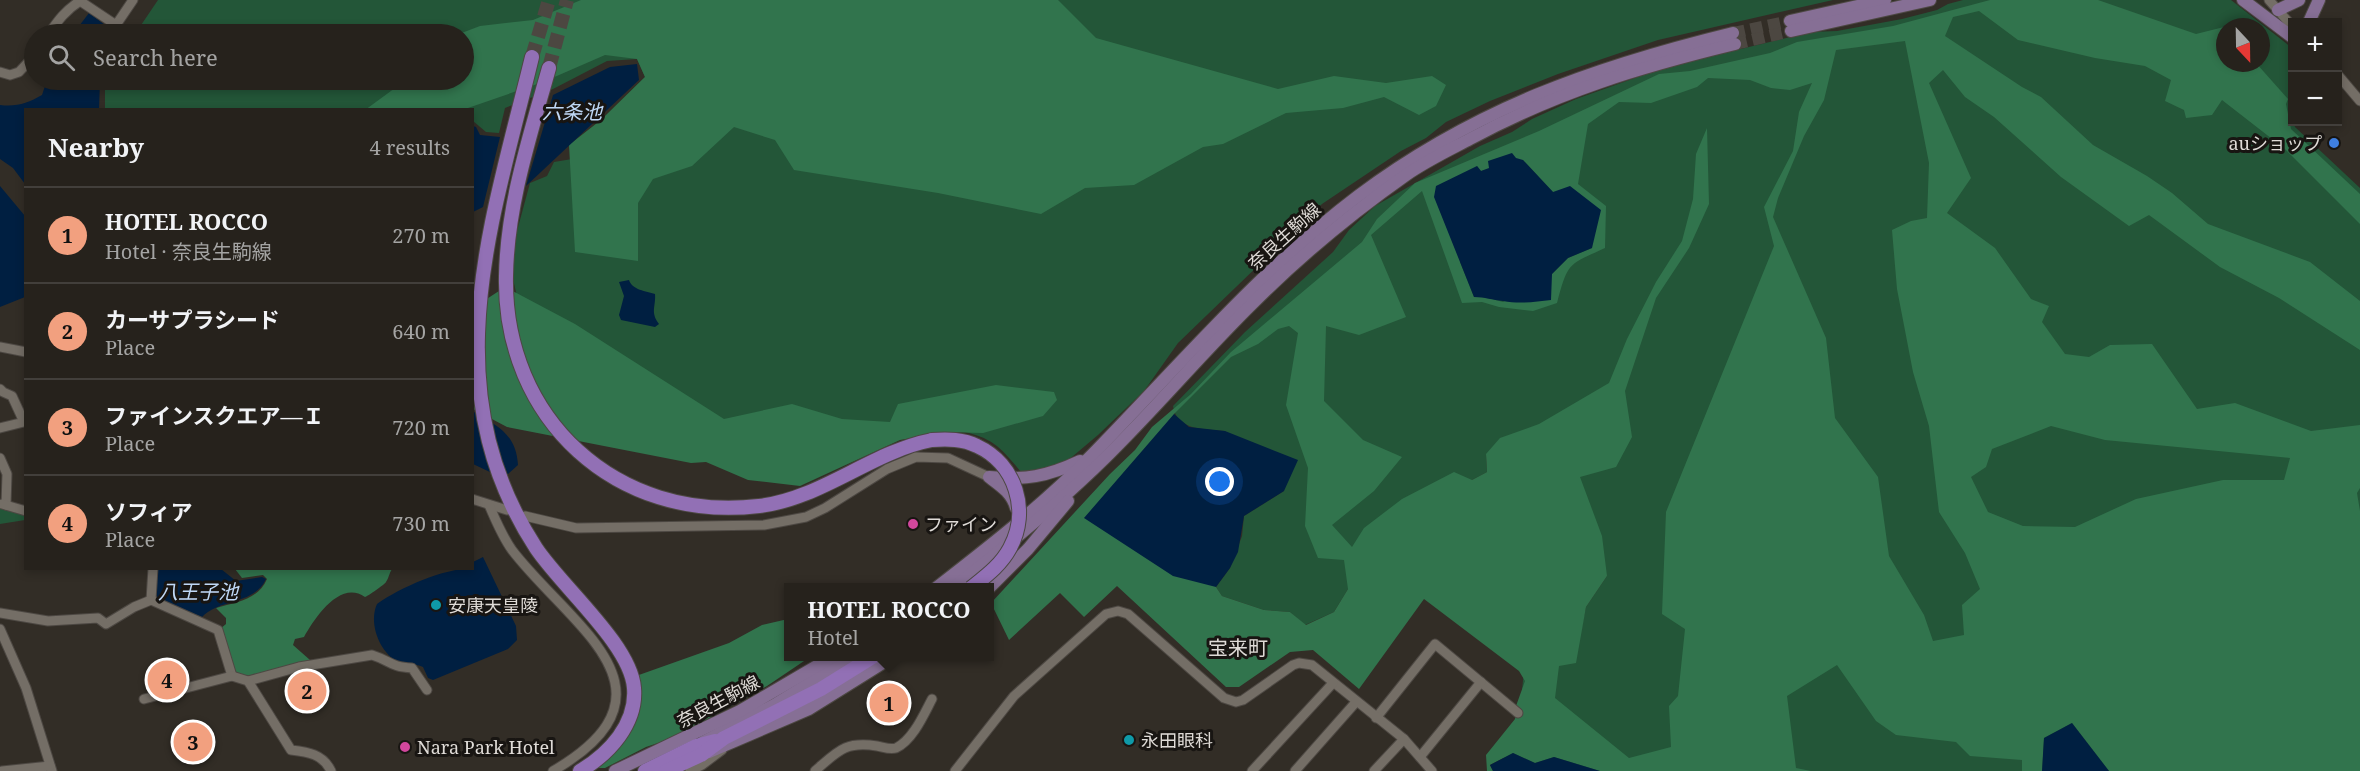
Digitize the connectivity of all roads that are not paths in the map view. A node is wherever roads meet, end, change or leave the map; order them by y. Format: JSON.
{"nodes":[{"id":1,"x":81,"y":0,"type":"edge"},
{"id":2,"x":133,"y":0,"type":"edge"},
{"id":3,"x":1885,"y":0,"type":"edge"},
{"id":4,"x":1930,"y":0,"type":"edge"},
{"id":5,"x":2242,"y":0,"type":"edge"},
{"id":6,"x":2269,"y":0,"type":"edge"},
{"id":7,"x":2299,"y":0,"type":"edge"},
{"id":8,"x":2319,"y":0,"type":"edge"},
{"id":9,"x":2278,"y":10,"type":"junction"},
{"id":10,"x":2310,"y":18,"type":"edge"},
{"id":11,"x":2288,"y":21,"type":"edge"},
{"id":12,"x":55,"y":24,"type":"edge"},
{"id":13,"x":116,"y":24,"type":"edge"},
{"id":14,"x":118,"y":24,"type":"edge"},
{"id":15,"x":2288,"y":34,"type":"edge"},
{"id":16,"x":532,"y":57,"type":"tunnel mouth"},
{"id":17,"x":24,"y":67,"type":"edge"},
{"id":18,"x":549,"y":68,"type":"tunnel mouth"},
{"id":19,"x":0,"y":72,"type":"edge"},
{"id":20,"x":2342,"y":81,"type":"edge"},
{"id":21,"x":2360,"y":101,"type":"edge"},
{"id":22,"x":0,"y":347,"type":"edge"},
{"id":23,"x":24,"y":352,"type":"edge"},
{"id":24,"x":0,"y":389,"type":"edge"},
{"id":25,"x":0,"y":428,"type":"edge"},
{"id":26,"x":1090,"y":457,"type":"junction"},
{"id":27,"x":1106,"y":457,"type":"junction"},
{"id":28,"x":0,"y":459,"type":"edge"},
{"id":29,"x":989,"y":477,"type":"junction"},
{"id":30,"x":474,"y":500,"type":"edge"},
{"id":31,"x":507,"y":503,"type":"junction"},
{"id":32,"x":3,"y":504,"type":"edge"},
{"id":33,"x":489,"y":505,"type":"junction"},
{"id":34,"x":24,"y":510,"type":"edge"},
{"id":35,"x":525,"y":516,"type":"dead end"},
{"id":36,"x":1002,"y":534,"type":"junction"},
{"id":37,"x":153,"y":570,"type":"edge"},
{"id":38,"x":942,"y":583,"type":"edge"},
{"id":39,"x":959,"y":583,"type":"edge"},
{"id":40,"x":977,"y":583,"type":"edge"},
{"id":41,"x":994,"y":583,"type":"edge"},
{"id":42,"x":151,"y":600,"type":"junction"},
{"id":43,"x":0,"y":613,"type":"edge"},
{"id":44,"x":0,"y":629,"type":"edge"},
{"id":45,"x":827,"y":661,"type":"edge"},
{"id":46,"x":847,"y":661,"type":"edge"},
{"id":47,"x":867,"y":661,"type":"edge"},
{"id":48,"x":888,"y":661,"type":"edge"},
{"id":49,"x":232,"y":676,"type":"junction"},
{"id":50,"x":248,"y":681,"type":"junction"},
{"id":51,"x":1481,"y":682,"type":"junction"},
{"id":52,"x":1333,"y":683,"type":"junction"},
{"id":53,"x":427,"y":690,"type":"dead end"},
{"id":54,"x":144,"y":699,"type":"dead end"},
{"id":55,"x":932,"y":699,"type":"dead end"},
{"id":56,"x":1356,"y":702,"type":"junction"},
{"id":57,"x":1518,"y":713,"type":"dead end"},
{"id":58,"x":1376,"y":718,"type":"junction"},
{"id":59,"x":1404,"y":739,"type":"junction"},
{"id":60,"x":726,"y":742,"type":"junction"},
{"id":61,"x":698,"y":750,"type":"junction"},
{"id":62,"x":1420,"y":757,"type":"junction"},
{"id":63,"x":51,"y":768,"type":"edge"},
{"id":64,"x":2,"y":771,"type":"edge"},
{"id":65,"x":331,"y":771,"type":"edge"},
{"id":66,"x":553,"y":771,"type":"edge"},
{"id":67,"x":580,"y":771,"type":"edge"},
{"id":68,"x":615,"y":771,"type":"edge"},
{"id":69,"x":645,"y":771,"type":"edge"},
{"id":70,"x":666,"y":771,"type":"edge"},
{"id":71,"x":690,"y":771,"type":"edge"},
{"id":72,"x":816,"y":771,"type":"edge"},
{"id":73,"x":955,"y":771,"type":"edge"},
{"id":74,"x":1252,"y":771,"type":"edge"},
{"id":75,"x":1295,"y":771,"type":"edge"},
{"id":76,"x":1374,"y":771,"type":"edge"},
{"id":77,"x":1432,"y":771,"type":"edge"}],
"edges":[{"from":1,"to":12,"type":"street"},
{"from":1,"to":13,"type":"street"},
{"from":2,"to":14,"type":"street"},
{"from":3,"to":4,"type":"main road"},
{"from":5,"to":15,"type":"main road"},
{"from":6,"to":9,"type":"street"},
{"from":7,"to":9,"type":"main road"},
{"from":8,"to":10,"type":"main road"},
{"from":9,"to":11,"type":"street"},
{"from":16,"to":31,"type":"highway"},
{"from":17,"to":19,"type":"street"},
{"from":18,"to":40,"type":"highway","bridge":true},
{"from":20,"to":21,"type":"street"},
{"from":22,"to":23,"type":"street"},
{"from":24,"to":25,"type":"street"},
{"from":26,"to":27,"type":"main road","name":"奈良生駒線"},
{"from":26,"to":29,"type":"main road"},
{"from":26,"to":36,"type":"main road","name":"奈良生駒線"},
{"from":27,"to":39,"type":"main road","name":"奈良生駒線"},
{"from":27,"to":41,"type":"main road","name":"奈良生駒線"},
{"from":28,"to":32,"type":"street"},
{"from":29,"to":35,"type":"street"},
{"from":29,"to":36,"type":"main road"},
{"from":30,"to":33,"type":"street"},
{"from":31,"to":33,"type":"street"},
{"from":31,"to":67,"type":"highway"},
{"from":32,"to":34,"type":"street"},
{"from":33,"to":66,"type":"street"},
{"from":36,"to":38,"type":"main road","name":"奈良生駒線"},
{"from":37,"to":42,"type":"street"},
{"from":42,"to":43,"type":"street"},
{"from":42,"to":49,"type":"street"},
{"from":44,"to":63,"type":"street"},
{"from":45,"to":68,"type":"main road","name":"奈良生駒線"},
{"from":46,"to":61,"type":"main road","name":"奈良生駒線"},
{"from":47,"to":60,"type":"highway"},
{"from":48,"to":60,"type":"main road"},
{"from":49,"to":50,"type":"street"},
{"from":49,"to":54,"type":"street"},
{"from":50,"to":53,"type":"street"},
{"from":50,"to":65,"type":"street"},
{"from":51,"to":57,"type":"street"},
{"from":51,"to":58,"type":"street"},
{"from":51,"to":62,"type":"street"},
{"from":52,"to":56,"type":"street"},
{"from":52,"to":73,"type":"street"},
{"from":52,"to":74,"type":"street"},
{"from":55,"to":72,"type":"street"},
{"from":56,"to":58,"type":"street"},
{"from":56,"to":75,"type":"street"},
{"from":58,"to":59,"type":"street"},
{"from":59,"to":62,"type":"street"},
{"from":59,"to":76,"type":"street"},
{"from":60,"to":61,"type":"highway"},
{"from":60,"to":71,"type":"street"},
{"from":61,"to":69,"type":"highway"},
{"from":61,"to":70,"type":"highway"},
{"from":62,"to":77,"type":"street"},
{"from":63,"to":64,"type":"street"}]}
